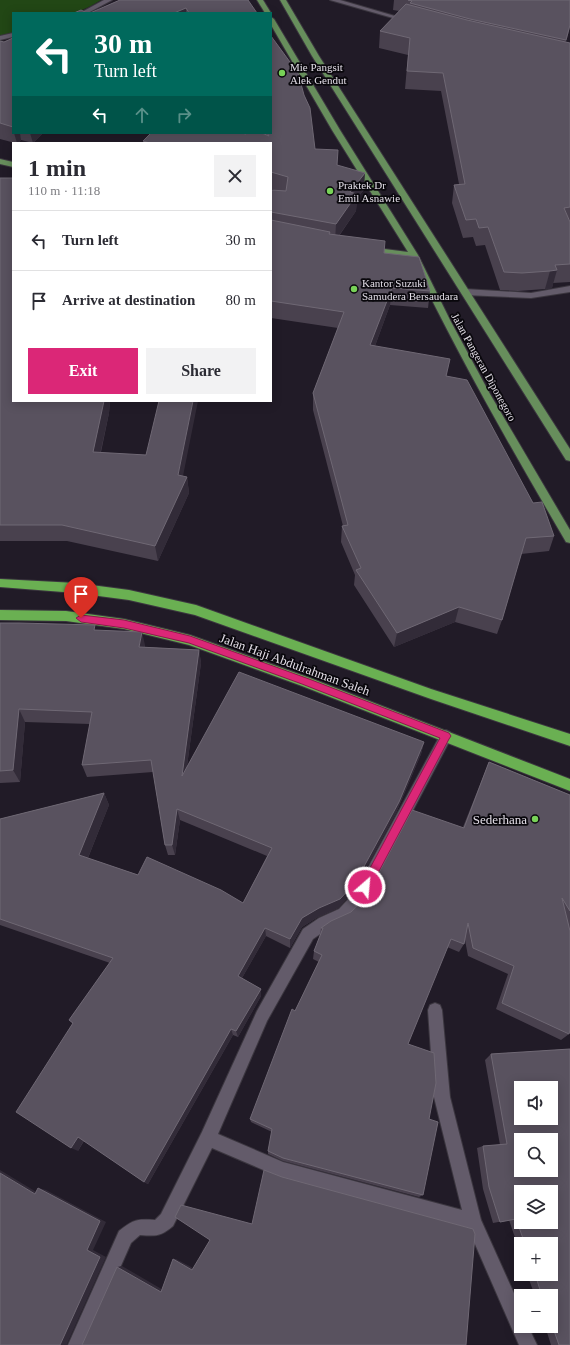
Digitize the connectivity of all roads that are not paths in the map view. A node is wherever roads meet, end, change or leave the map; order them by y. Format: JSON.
{"nodes":[{"id":1,"x":108,"y":0,"type":"edge"},
{"id":2,"x":260,"y":0,"type":"edge"},
{"id":3,"x":283,"y":0,"type":"edge"},
{"id":4,"x":333,"y":0,"type":"edge"},
{"id":5,"x":86,"y":12,"type":"edge"},
{"id":6,"x":267,"y":12,"type":"edge"},
{"id":7,"x":272,"y":19,"type":"edge"},
{"id":8,"x":416,"y":22,"type":"edge"},
{"id":9,"x":12,"y":35,"type":"edge"},
{"id":10,"x":0,"y":38,"type":"edge"},
{"id":11,"x":295,"y":41,"type":"junction"},
{"id":12,"x":0,"y":162,"type":"edge"},
{"id":13,"x":12,"y":165,"type":"edge"},
{"id":14,"x":360,"y":249,"type":"edge"},
{"id":15,"x":414,"y":255,"type":"junction"},
{"id":16,"x":570,"y":289,"type":"edge"},
{"id":17,"x":465,"y":292,"type":"junction"},
{"id":18,"x":570,"y":457,"type":"edge"},
{"id":19,"x":570,"y":539,"type":"edge"},
{"id":20,"x":0,"y":582,"type":"edge"},
{"id":21,"x":0,"y":615,"type":"edge"},
{"id":22,"x":446,"y":736,"type":"junction"},
{"id":23,"x":569,"y":739,"type":"edge"},
{"id":24,"x":570,"y":785,"type":"edge"},
{"id":25,"x":435,"y":1010,"type":"dead end"},
{"id":26,"x":208,"y":1138,"type":"junction"},
{"id":27,"x":473,"y":1222,"type":"junction"},
{"id":28,"x":77,"y":1345,"type":"edge"},
{"id":29,"x":528,"y":1345,"type":"edge"}],
"edges":[{"from":1,"to":5,"type":"street"},
{"from":2,"to":6,"type":"main road"},
{"from":3,"to":11,"type":"main road","name":"Jalan Pangeran Diponegoro"},
{"from":4,"to":8,"type":"street"},
{"from":7,"to":11,"type":"main road","name":"Jalan Pangeran Diponegoro"},
{"from":9,"to":10,"type":"street"},
{"from":11,"to":15,"type":"main road","name":"Jalan Pangeran Diponegoro"},
{"from":11,"to":17,"type":"main road","name":"Jalan Pangeran Diponegoro"},
{"from":12,"to":13,"type":"main road"},
{"from":14,"to":15,"type":"main road"},
{"from":15,"to":19,"type":"main road","name":"Jalan Pangeran Diponegoro"},
{"from":16,"to":17,"type":"street"},
{"from":17,"to":18,"type":"main road","name":"Jalan Pangeran Diponegoro"},
{"from":20,"to":23,"type":"highway","name":"Jalan Haji Abdulrahman Saleh"},
{"from":21,"to":22,"type":"highway","name":"Jalan Haji Abdulrahman Saleh"},
{"from":22,"to":24,"type":"highway","name":"Jalan Haji Abdulrahman Saleh"},
{"from":22,"to":26,"type":"street"},
{"from":25,"to":27,"type":"street"},
{"from":26,"to":27,"type":"street"},
{"from":26,"to":28,"type":"street"},
{"from":27,"to":29,"type":"street"}]}
